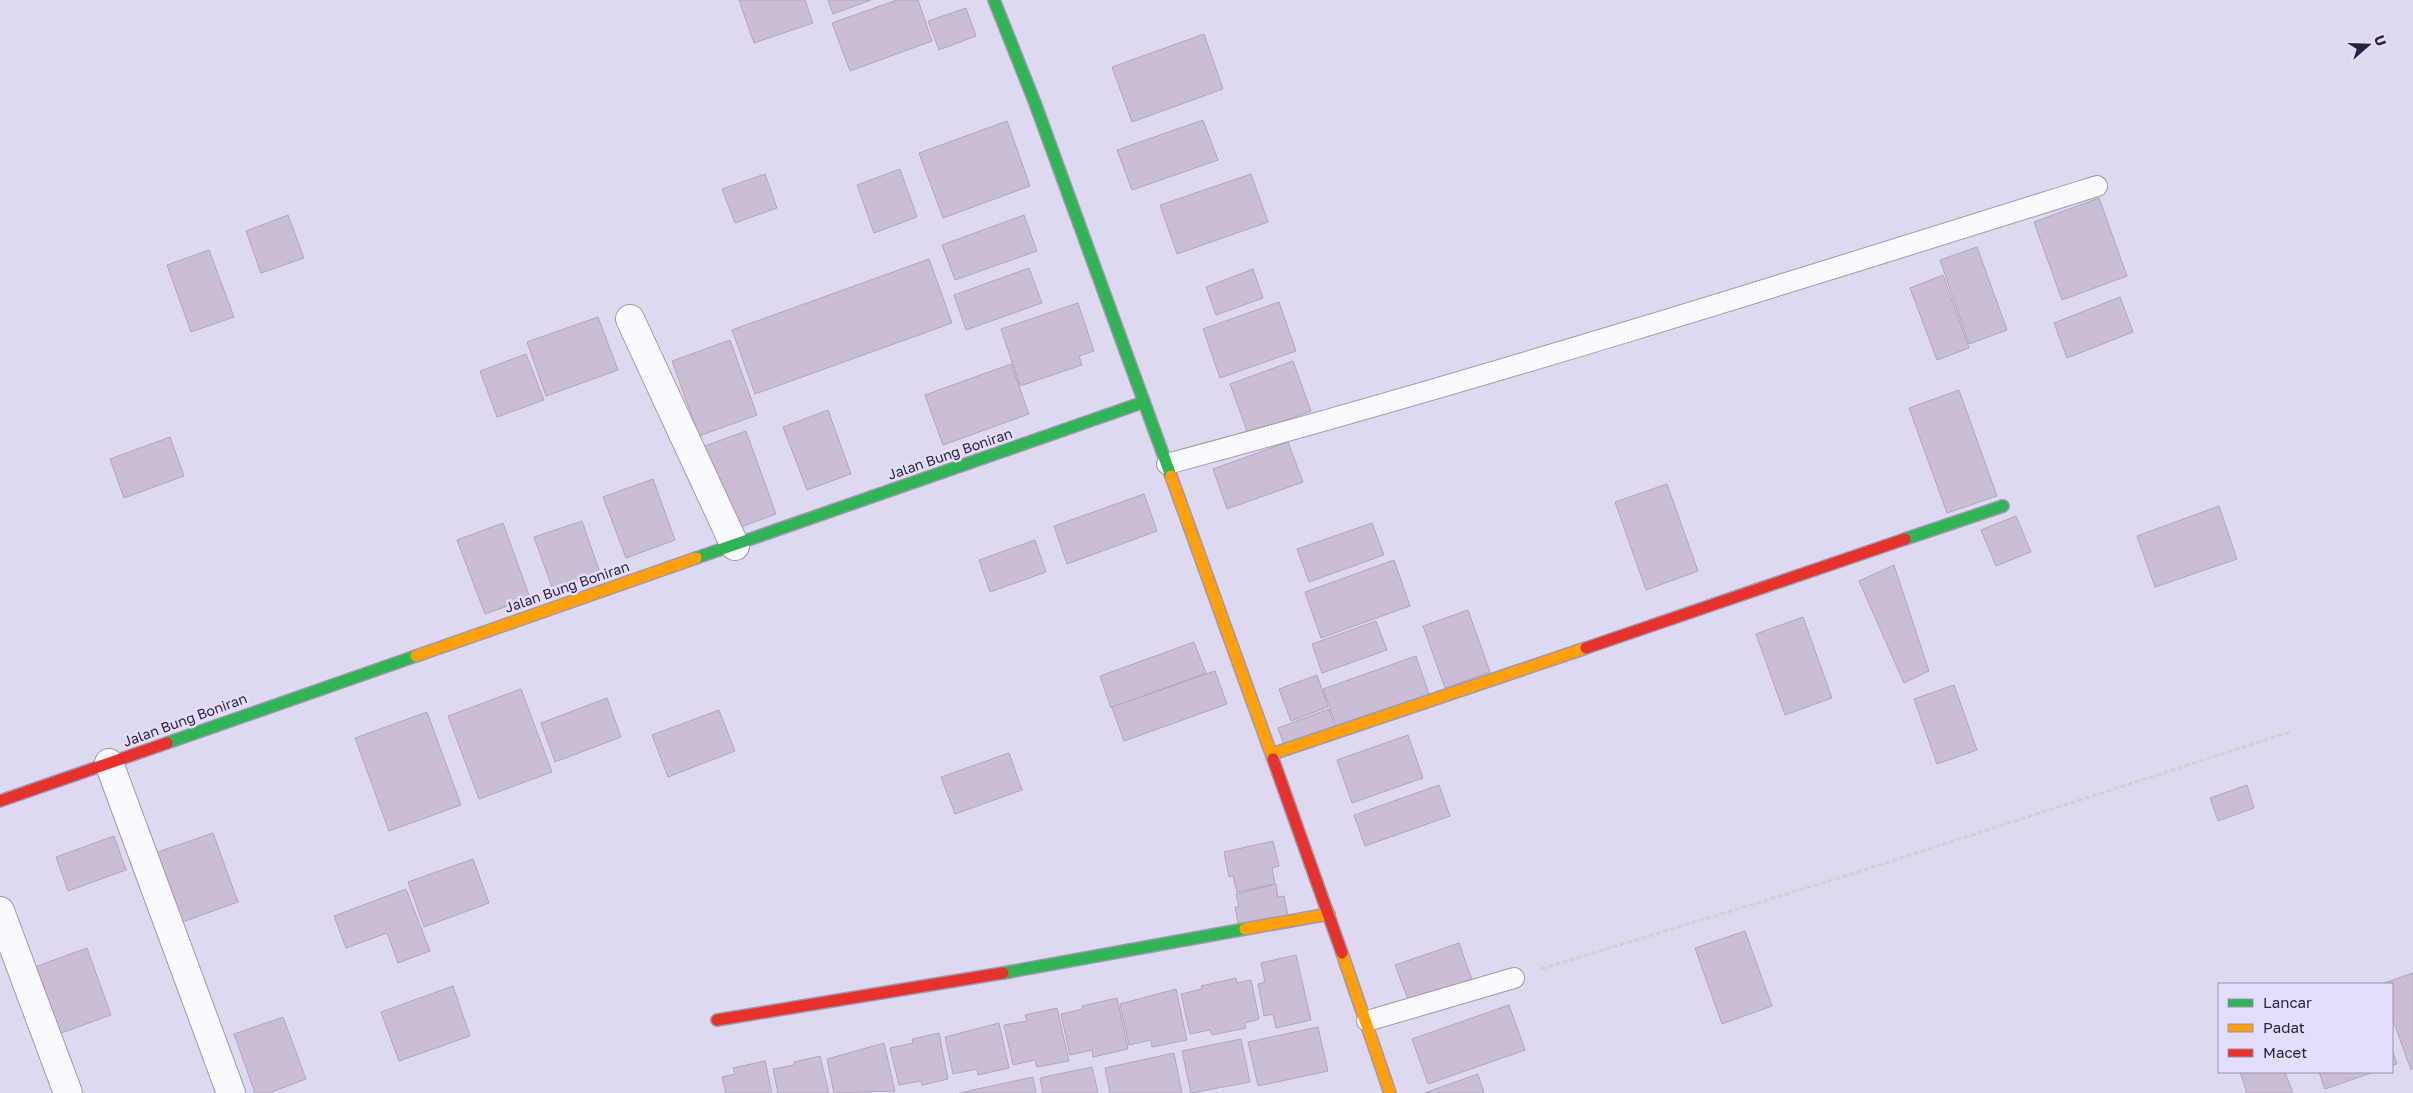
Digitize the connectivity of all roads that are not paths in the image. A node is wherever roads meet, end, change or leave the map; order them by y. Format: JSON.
{"nodes":[{"id":1,"x":994,"y":0,"type":"edge"},
{"id":2,"x":2097,"y":186,"type":"dead end"},
{"id":3,"x":630,"y":319,"type":"dead end"},
{"id":4,"x":1144,"y":402,"type":"junction"},
{"id":5,"x":1167,"y":464,"type":"junction"},
{"id":6,"x":2002,"y":506,"type":"dead end"},
{"id":7,"x":735,"y":546,"type":"junction"},
{"id":8,"x":1272,"y":754,"type":"junction"},
{"id":9,"x":108,"y":763,"type":"junction"},
{"id":10,"x":0,"y":801,"type":"edge"},
{"id":11,"x":0,"y":912,"type":"edge"},
{"id":12,"x":1329,"y":914,"type":"junction"},
{"id":13,"x":1514,"y":978,"type":"road end"},
{"id":14,"x":717,"y":1020,"type":"dead end"},
{"id":15,"x":1367,"y":1021,"type":"junction"},
{"id":16,"x":1384,"y":1092,"type":"edge"},
{"id":17,"x":68,"y":1093,"type":"edge"},
{"id":18,"x":231,"y":1093,"type":"edge"}],
"edges":[{"from":1,"to":4,"type":"street"},
{"from":2,"to":5,"type":"lane"},
{"from":3,"to":7,"type":"street"},
{"from":4,"to":5,"type":"street"},
{"from":4,"to":7,"type":"street","name":"Jalan Bung Boniran"},
{"from":5,"to":8,"type":"street"},
{"from":6,"to":8,"type":"street"},
{"from":7,"to":9,"type":"street","name":"Jalan Bung Boniran"},
{"from":8,"to":12,"type":"street"},
{"from":9,"to":10,"type":"street","name":"Jalan Bung Boniran"},
{"from":9,"to":18,"type":"street"},
{"from":11,"to":17,"type":"street"},
{"from":12,"to":14,"type":"street"},
{"from":12,"to":15,"type":"street"},
{"from":13,"to":15,"type":"lane"},
{"from":15,"to":16,"type":"street"}]}
